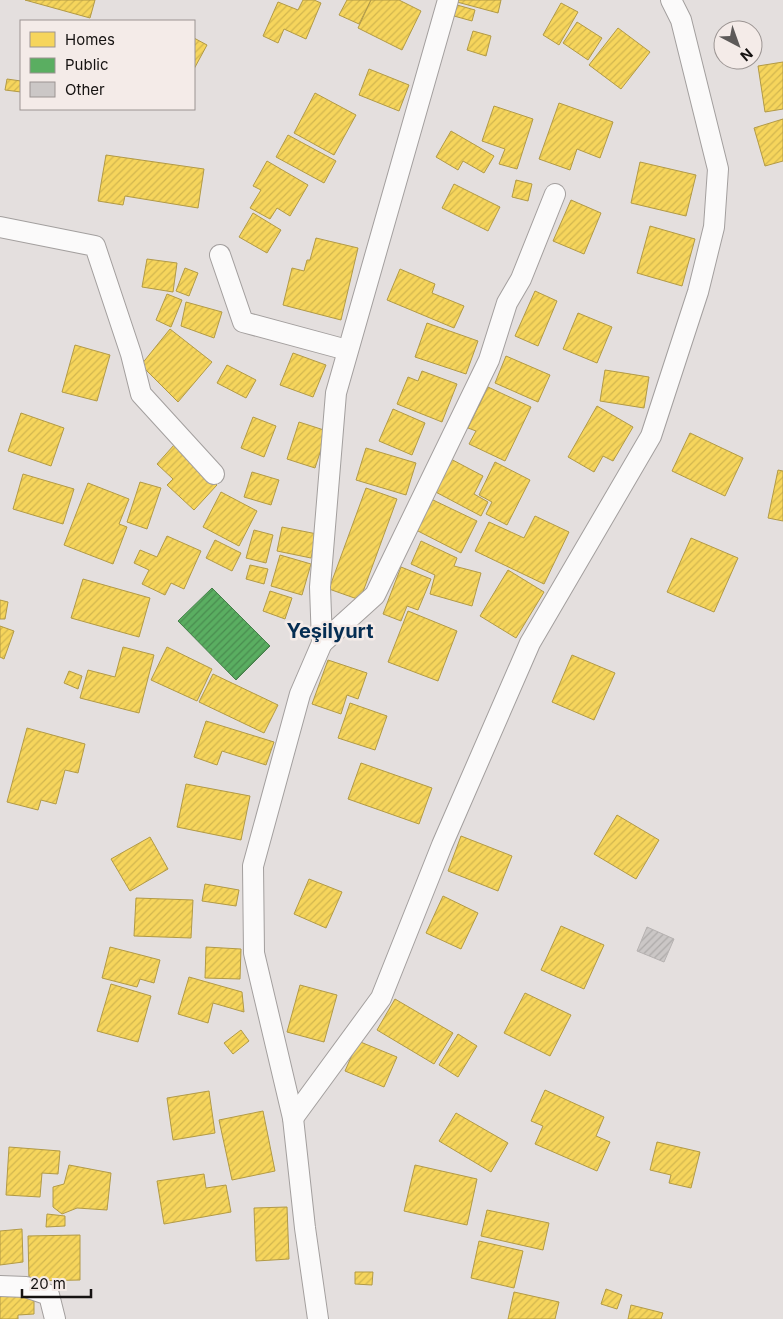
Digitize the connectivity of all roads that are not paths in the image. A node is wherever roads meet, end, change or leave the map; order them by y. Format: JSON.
{"nodes":[{"id":1,"x":448,"y":0,"type":"edge"},
{"id":2,"x":671,"y":0,"type":"edge"},
{"id":3,"x":555,"y":194,"type":"dead end"},
{"id":4,"x":0,"y":227,"type":"edge"},
{"id":5,"x":220,"y":255,"type":"dead end"},
{"id":6,"x":347,"y":350,"type":"junction"},
{"id":7,"x":214,"y":474,"type":"dead end"},
{"id":8,"x":322,"y":643,"type":"junction"},
{"id":9,"x":294,"y":1118,"type":"junction"},
{"id":10,"x":0,"y":1286,"type":"edge"},
{"id":11,"x":55,"y":1319,"type":"edge"},
{"id":12,"x":318,"y":1319,"type":"edge"}],
"edges":[{"from":1,"to":6,"type":"street"},
{"from":2,"to":9,"type":"street"},
{"from":3,"to":8,"type":"street"},
{"from":4,"to":7,"type":"street"},
{"from":5,"to":6,"type":"street"},
{"from":6,"to":8,"type":"street"},
{"from":8,"to":9,"type":"street"},
{"from":9,"to":12,"type":"street"},
{"from":10,"to":11,"type":"street"}]}
